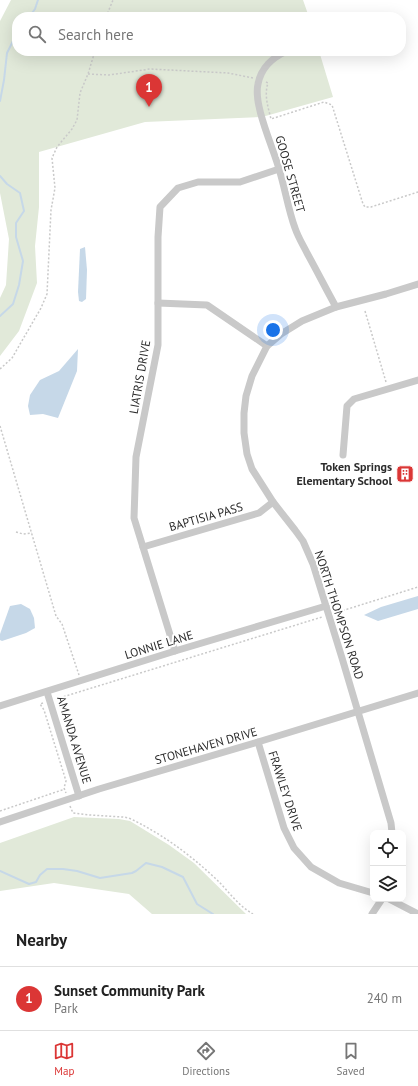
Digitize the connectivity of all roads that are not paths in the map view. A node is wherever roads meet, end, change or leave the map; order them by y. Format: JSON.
{"nodes":[{"id":1,"x":278,"y":56,"type":"edge"},
{"id":2,"x":280,"y":170,"type":"junction"},
{"id":3,"x":418,"y":284,"type":"edge"},
{"id":4,"x":158,"y":303,"type":"junction"},
{"id":5,"x":336,"y":307,"type":"junction"},
{"id":6,"x":268,"y":346,"type":"junction"},
{"id":7,"x":418,"y":380,"type":"edge"},
{"id":8,"x":343,"y":455,"type":"dead end"},
{"id":9,"x":273,"y":502,"type":"junction"},
{"id":10,"x":143,"y":547,"type":"junction"},
{"id":11,"x":326,"y":606,"type":"junction"},
{"id":12,"x":175,"y":651,"type":"junction"},
{"id":13,"x":47,"y":692,"type":"junction"},
{"id":14,"x":418,"y":693,"type":"edge"},
{"id":15,"x":0,"y":706,"type":"edge"},
{"id":16,"x":358,"y":711,"type":"junction"},
{"id":17,"x":258,"y":742,"type":"junction"},
{"id":18,"x":80,"y":796,"type":"junction"},
{"id":19,"x":0,"y":822,"type":"edge"},
{"id":20,"x":392,"y":830,"type":"edge"},
{"id":21,"x":370,"y":892,"type":"edge"},
{"id":22,"x":380,"y":902,"type":"edge"},
{"id":23,"x":395,"y":902,"type":"edge"},
{"id":24,"x":372,"y":914,"type":"edge"},
{"id":25,"x":418,"y":914,"type":"edge"}],
"edges":[{"from":1,"to":2,"type":"street","name":"GOOSE STREET"},
{"from":2,"to":4,"type":"street","name":"LIATRIS DRIVE"},
{"from":2,"to":5,"type":"street","name":"GOOSE STREET"},
{"from":3,"to":5,"type":"street","name":"NORTH THOMPSON ROAD"},
{"from":4,"to":6,"type":"street"},
{"from":4,"to":10,"type":"street","name":"LIATRIS DRIVE"},
{"from":5,"to":6,"type":"street","name":"NORTH THOMPSON ROAD"},
{"from":6,"to":9,"type":"street","name":"NORTH THOMPSON ROAD"},
{"from":7,"to":8,"type":"street"},
{"from":9,"to":10,"type":"street","name":"BAPTISIA PASS"},
{"from":9,"to":11,"type":"street","name":"NORTH THOMPSON ROAD"},
{"from":10,"to":12,"type":"street","name":"LIATRIS DRIVE"},
{"from":11,"to":12,"type":"street","name":"LONNIE LANE"},
{"from":11,"to":16,"type":"street","name":"NORTH THOMPSON ROAD"},
{"from":12,"to":13,"type":"street","name":"LONNIE LANE"},
{"from":13,"to":15,"type":"street","name":"LONNIE LANE"},
{"from":13,"to":18,"type":"street","name":"AMANDA AVENUE"},
{"from":14,"to":16,"type":"street","name":"STONEHAVEN DRIVE"},
{"from":16,"to":17,"type":"street","name":"STONEHAVEN DRIVE"},
{"from":16,"to":20,"type":"street","name":"NORTH THOMPSON ROAD"},
{"from":17,"to":18,"type":"street","name":"STONEHAVEN DRIVE"},
{"from":17,"to":21,"type":"street","name":"FRAWLEY DRIVE"},
{"from":18,"to":19,"type":"street","name":"STONEHAVEN DRIVE"},
{"from":22,"to":24,"type":"street"},
{"from":23,"to":25,"type":"street"}]}
